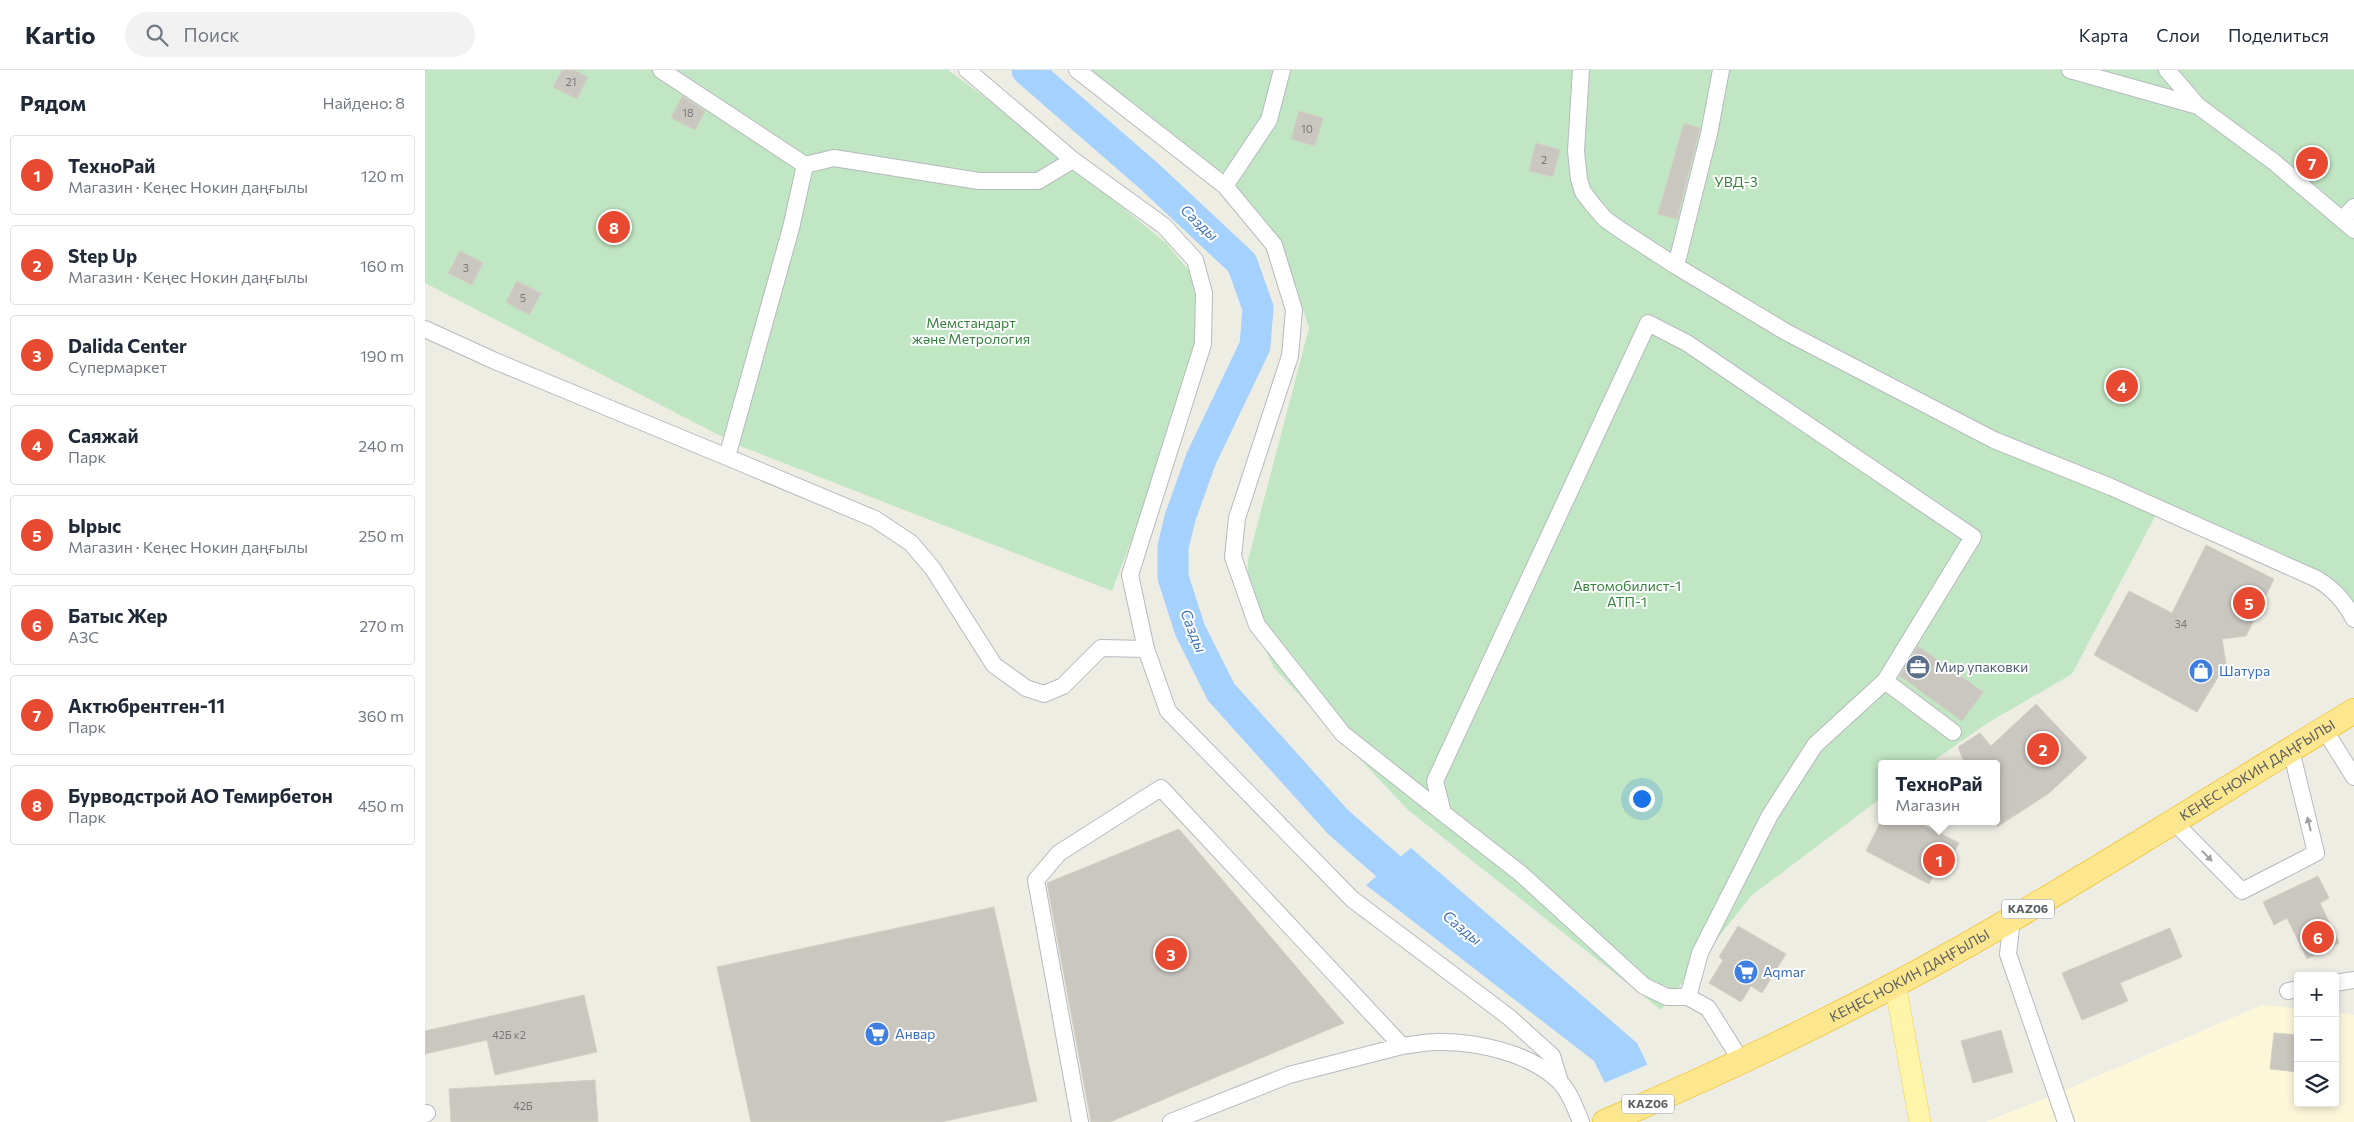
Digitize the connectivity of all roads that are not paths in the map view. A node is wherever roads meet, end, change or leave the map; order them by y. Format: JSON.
{"nodes":[{"id":1,"x":661,"y":70,"type":"edge"},
{"id":2,"x":967,"y":70,"type":"edge"},
{"id":3,"x":1077,"y":70,"type":"edge"},
{"id":4,"x":1282,"y":70,"type":"edge"},
{"id":5,"x":1581,"y":70,"type":"edge"},
{"id":6,"x":1721,"y":70,"type":"edge"},
{"id":7,"x":2071,"y":70,"type":"edge"},
{"id":8,"x":2167,"y":70,"type":"edge"},
{"id":9,"x":2197,"y":106,"type":"junction"},
{"id":10,"x":1073,"y":160,"type":"junction"},
{"id":11,"x":805,"y":165,"type":"junction"},
{"id":12,"x":1225,"y":186,"type":"junction"},
{"id":13,"x":2354,"y":207,"type":"edge"},
{"id":14,"x":2348,"y":225,"type":"edge"},
{"id":15,"x":1677,"y":266,"type":"junction"},
{"id":16,"x":425,"y":329,"type":"edge"},
{"id":17,"x":727,"y":457,"type":"junction"},
{"id":18,"x":2354,"y":618,"type":"edge"},
{"id":19,"x":1147,"y":649,"type":"junction"},
{"id":20,"x":1885,"y":682,"type":"junction"},
{"id":21,"x":2354,"y":711,"type":"edge"},
{"id":22,"x":2325,"y":729,"type":"junction"},
{"id":23,"x":1953,"y":732,"type":"dead end"},
{"id":24,"x":2291,"y":750,"type":"junction"},
{"id":25,"x":2354,"y":777,"type":"edge"},
{"id":26,"x":1443,"y":813,"type":"junction"},
{"id":27,"x":2173,"y":821,"type":"junction"},
{"id":28,"x":2012,"y":919,"type":"junction"},
{"id":29,"x":2354,"y":980,"type":"edge"},
{"id":30,"x":2339,"y":982,"type":"edge"},
{"id":31,"x":1895,"y":983,"type":"junction"},
{"id":32,"x":1689,"y":996,"type":"junction"},
{"id":33,"x":1402,"y":1046,"type":"junction"},
{"id":34,"x":1742,"y":1062,"type":"junction"},
{"id":35,"x":1560,"y":1082,"type":"junction"},
{"id":36,"x":1080,"y":1122,"type":"edge"},
{"id":37,"x":1171,"y":1122,"type":"edge"},
{"id":38,"x":1581,"y":1122,"type":"edge"},
{"id":39,"x":1605,"y":1122,"type":"edge"},
{"id":40,"x":1920,"y":1122,"type":"edge"},
{"id":41,"x":2066,"y":1122,"type":"edge"}],
"edges":[{"from":1,"to":11,"type":"street"},
{"from":2,"to":10,"type":"street"},
{"from":3,"to":12,"type":"street"},
{"from":4,"to":12,"type":"street"},
{"from":5,"to":15,"type":"street"},
{"from":6,"to":15,"type":"street"},
{"from":7,"to":9,"type":"street"},
{"from":8,"to":9,"type":"street"},
{"from":9,"to":14,"type":"street"},
{"from":10,"to":11,"type":"street"},
{"from":10,"to":19,"type":"street"},
{"from":11,"to":17,"type":"street"},
{"from":12,"to":26,"type":"street"},
{"from":13,"to":14,"type":"street"},
{"from":15,"to":18,"type":"street"},
{"from":16,"to":17,"type":"street"},
{"from":17,"to":19,"type":"street"},
{"from":19,"to":35,"type":"street"},
{"from":20,"to":23,"type":"street"},
{"from":20,"to":26,"type":"street"},
{"from":20,"to":32,"type":"street"},
{"from":21,"to":22,"type":"highway","name":"КЕҢЕС НОКИН ДАҢҒЫЛЫ","number":"KАZ06"},
{"from":22,"to":24,"type":"highway","name":"КЕҢЕС НОКИН ДАҢҒЫЛЫ","number":"KАZ06"},
{"from":22,"to":25,"type":"street"},
{"from":24,"to":27,"type":"highway","name":"КЕҢЕС НОКИН ДАҢҒЫЛЫ","number":"KАZ06"},
{"from":27,"to":24,"type":"street","one_way":true},
{"from":26,"to":32,"type":"street"},
{"from":27,"to":28,"type":"highway","name":"КЕҢЕС НОКИН ДАҢҒЫЛЫ","number":"KАZ06"},
{"from":28,"to":31,"type":"highway","name":"КЕҢЕС НОКИН ДАҢҒЫЛЫ","number":"KАZ06"},
{"from":28,"to":41,"type":"street"},
{"from":29,"to":30,"type":"street"},
{"from":31,"to":34,"type":"highway","name":"КЕҢЕС НОКИН ДАҢҒЫЛЫ","number":"KАZ06"},
{"from":31,"to":40,"type":"main road"},
{"from":32,"to":34,"type":"street"},
{"from":33,"to":35,"type":"street"},
{"from":33,"to":36,"type":"street"},
{"from":33,"to":37,"type":"street"},
{"from":34,"to":39,"type":"highway","name":"КЕҢЕС НОКИН ДАҢҒЫЛЫ","number":"KАZ06"},
{"from":35,"to":38,"type":"street"}]}
